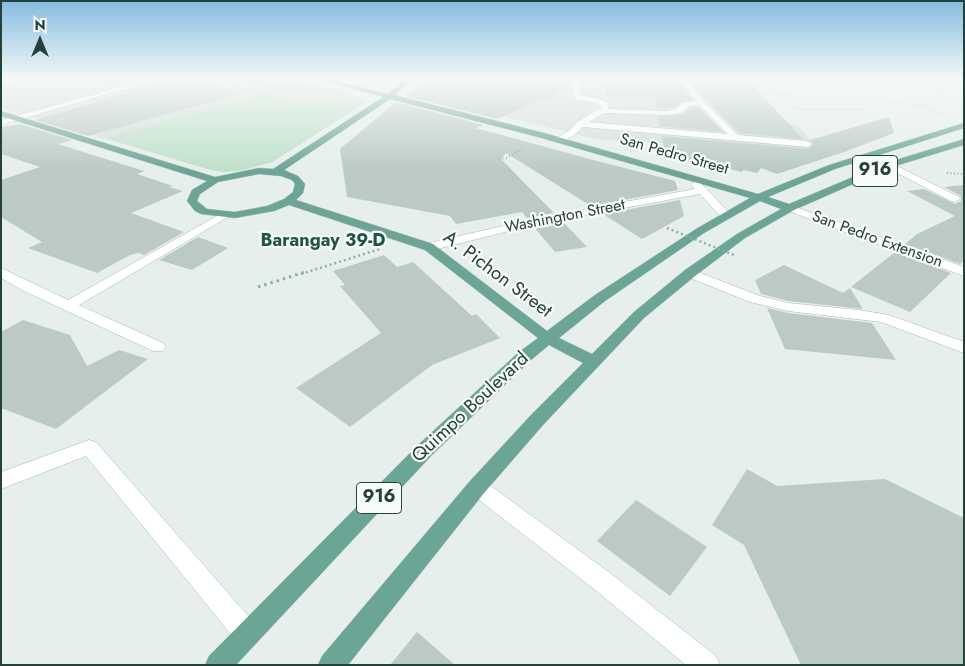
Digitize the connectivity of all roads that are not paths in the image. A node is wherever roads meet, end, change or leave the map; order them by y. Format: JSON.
{"nodes":[{"id":1,"x":50,"y":109,"type":"edge"},
{"id":2,"x":369,"y":109,"type":"edge"},
{"id":3,"x":440,"y":109,"type":"edge"},
{"id":4,"x":680,"y":109,"type":"edge"},
{"id":5,"x":707,"y":109,"type":"edge"},
{"id":6,"x":603,"y":111,"type":"joint"},
{"id":7,"x":1,"y":113,"type":"edge"},
{"id":8,"x":19,"y":118,"type":"junction"},
{"id":9,"x":1,"y":123,"type":"edge"},
{"id":10,"x":580,"y":124,"type":"junction"},
{"id":11,"x":964,"y":125,"type":"edge"},
{"id":12,"x":736,"y":138,"type":"junction"},
{"id":13,"x":560,"y":140,"type":"junction"},
{"id":14,"x":964,"y":142,"type":"edge"},
{"id":15,"x":808,"y":144,"type":"dead end"},
{"id":16,"x":889,"y":165,"type":"junction"},
{"id":17,"x":275,"y":172,"type":"junction"},
{"id":18,"x":688,"y":176,"type":"junction"},
{"id":19,"x":215,"y":180,"type":"junction"},
{"id":20,"x":702,"y":190,"type":"junction"},
{"id":21,"x":760,"y":197,"type":"junction"},
{"id":22,"x":955,"y":200,"type":"dead end"},
{"id":23,"x":288,"y":201,"type":"junction"},
{"id":24,"x":790,"y":208,"type":"junction"},
{"id":25,"x":224,"y":215,"type":"junction"},
{"id":26,"x":726,"y":216,"type":"junction"},
{"id":27,"x":429,"y":247,"type":"junction"},
{"id":28,"x":1,"y":272,"type":"edge"},
{"id":29,"x":964,"y":272,"type":"edge"},
{"id":30,"x":690,"y":273,"type":"junction"},
{"id":31,"x":68,"y":306,"type":"junction"},
{"id":32,"x":547,"y":338,"type":"junction"},
{"id":33,"x":158,"y":347,"type":"dead end"},
{"id":34,"x":964,"y":348,"type":"edge"},
{"id":35,"x":593,"y":362,"type":"junction"},
{"id":36,"x":1,"y":482,"type":"edge"},
{"id":37,"x":477,"y":487,"type":"junction"},
{"id":38,"x":247,"y":634,"type":"junction"},
{"id":39,"x":218,"y":665,"type":"edge"},
{"id":40,"x":331,"y":665,"type":"edge"},
{"id":41,"x":707,"y":665,"type":"edge"}],
"edges":[{"from":1,"to":8,"type":"street"},
{"from":2,"to":17,"type":"main road"},
{"from":3,"to":13,"type":"main road","name":"San Pedro Street"},
{"from":4,"to":6,"type":"street"},
{"from":5,"to":12,"type":"street"},
{"from":6,"to":10,"type":"street"},
{"from":7,"to":8,"type":"main road"},
{"from":8,"to":9,"type":"street"},
{"from":8,"to":19,"type":"main road"},
{"from":10,"to":12,"type":"street"},
{"from":10,"to":13,"type":"street"},
{"from":11,"to":21,"type":"main road","number":"916"},
{"from":12,"to":15,"type":"street"},
{"from":13,"to":18,"type":"main road","name":"San Pedro Street"},
{"from":14,"to":16,"type":"main road","number":"916"},
{"from":16,"to":22,"type":"street"},
{"from":16,"to":24,"type":"main road","number":"916"},
{"from":17,"to":19,"type":"main road"},
{"from":17,"to":23,"type":"main road"},
{"from":18,"to":20,"type":"street"},
{"from":18,"to":21,"type":"main road","name":"San Pedro Street"},
{"from":19,"to":25,"type":"main road"},
{"from":20,"to":26,"type":"street"},
{"from":20,"to":27,"type":"street","name":"Washington Street"},
{"from":21,"to":24,"type":"main road","name":"San Pedro Street"},
{"from":21,"to":26,"type":"main road","name":"Quimpo Boulevard","number":"916"},
{"from":23,"to":25,"type":"main road"},
{"from":23,"to":27,"type":"main road","name":"A. Pichon Street"},
{"from":24,"to":29,"type":"street","name":"San Pedro Extension"},
{"from":24,"to":30,"type":"main road","number":"916"},
{"from":25,"to":31,"type":"street"},
{"from":26,"to":32,"type":"main road","name":"Quimpo Boulevard","number":"916"},
{"from":27,"to":32,"type":"main road","name":"A. Pichon Street"},
{"from":28,"to":31,"type":"street"},
{"from":30,"to":34,"type":"street"},
{"from":30,"to":35,"type":"main road","number":"916"},
{"from":31,"to":33,"type":"street"},
{"from":32,"to":35,"type":"main road","name":"A. Pichon Street"},
{"from":32,"to":38,"type":"main road","name":"Quimpo Boulevard","number":"916"},
{"from":35,"to":37,"type":"main road","number":"916"},
{"from":36,"to":38,"type":"street"},
{"from":37,"to":40,"type":"main road","number":"916"},
{"from":37,"to":41,"type":"street"},
{"from":38,"to":39,"type":"main road","name":"Quimpo Boulevard","number":"916"}]}
